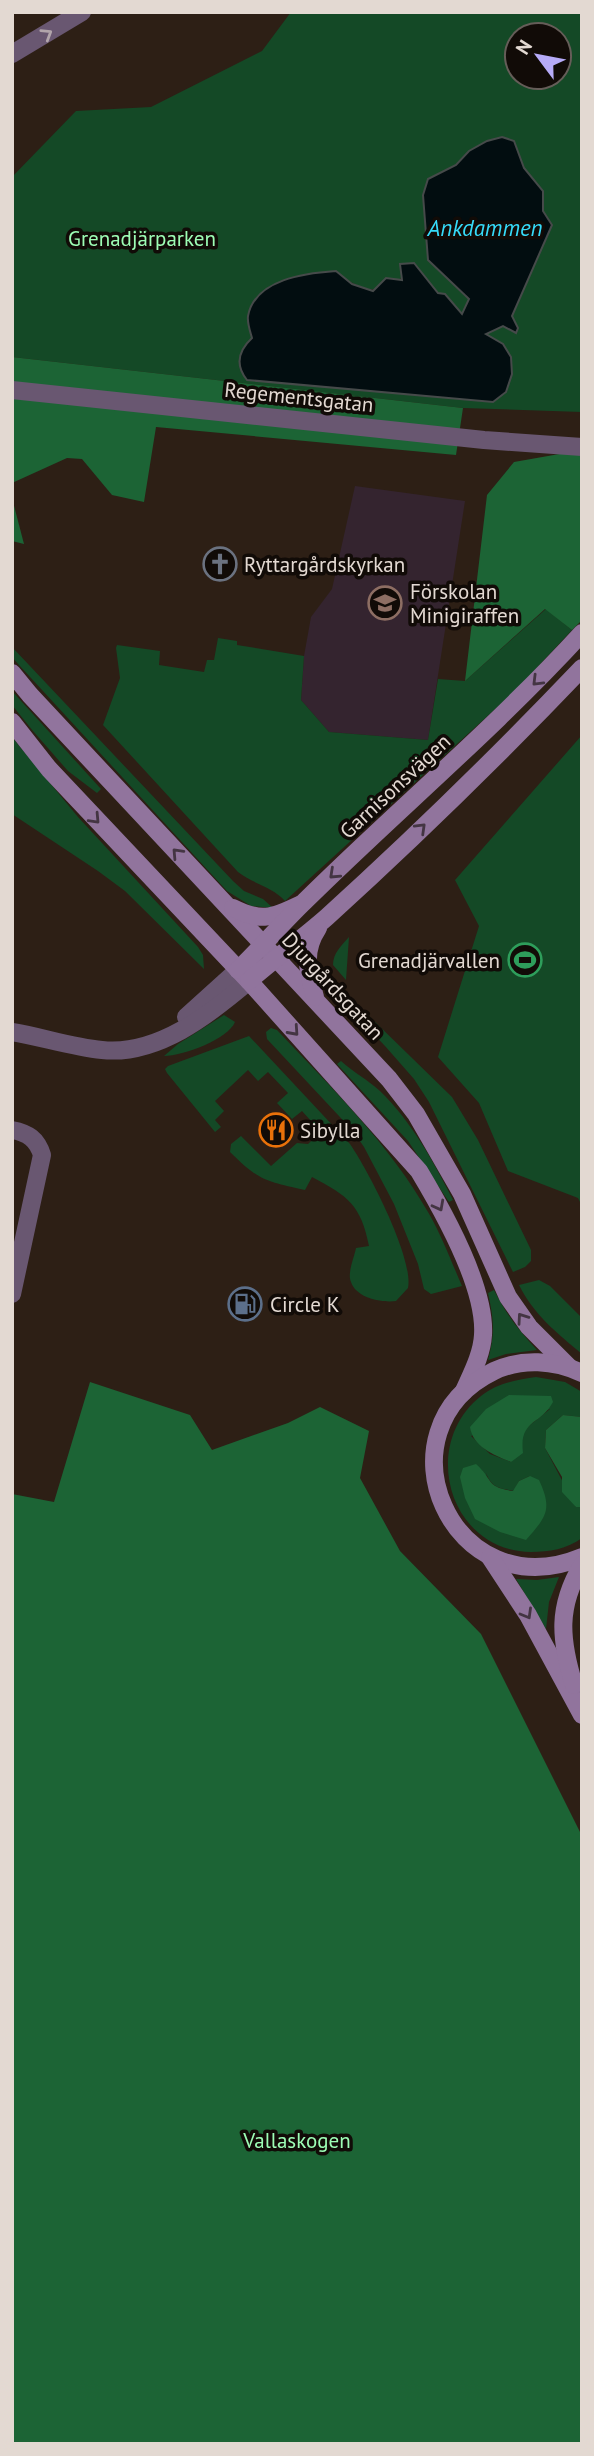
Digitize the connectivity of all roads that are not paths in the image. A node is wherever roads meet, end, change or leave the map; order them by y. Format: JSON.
{"nodes":[{"id":1,"x":82,"y":12,"type":"edge"},
{"id":2,"x":12,"y":54,"type":"edge"},
{"id":3,"x":12,"y":390,"type":"edge"},
{"id":4,"x":582,"y":447,"type":"edge"},
{"id":5,"x":582,"y":633,"type":"edge"},
{"id":6,"x":582,"y":668,"type":"edge"},
{"id":7,"x":12,"y":673,"type":"edge"},
{"id":8,"x":12,"y":722,"type":"edge"},
{"id":9,"x":224,"y":903,"type":"junction"},
{"id":10,"x":302,"y":903,"type":"junction"},
{"id":11,"x":324,"y":919,"type":"junction"},
{"id":12,"x":270,"y":952,"type":"junction"},
{"id":13,"x":243,"y":976,"type":"junction"},
{"id":14,"x":316,"y":1002,"type":"junction"},
{"id":15,"x":12,"y":1031,"type":"edge"},
{"id":16,"x":12,"y":1129,"type":"edge"},
{"id":17,"x":12,"y":1294,"type":"edge"},
{"id":18,"x":576,"y":1370,"type":"edge"},
{"id":19,"x":464,"y":1391,"type":"junction"},
{"id":20,"x":490,"y":1557,"type":"junction"},
{"id":21,"x":582,"y":1557,"type":"edge"},
{"id":22,"x":582,"y":1564,"type":"edge"},
{"id":23,"x":582,"y":1713,"type":"edge"}],
"edges":[{"from":2,"to":1,"type":"street","one_way":true},
{"from":3,"to":4,"type":"street","name":"Regementsgatan"},
{"from":5,"to":10,"type":"main road","name":"Garnisonsvägen","one_way":true},
{"from":11,"to":6,"type":"main road","name":"Garnisonsvägen","one_way":true},
{"from":9,"to":7,"type":"main road","name":"Djurgårdsgatan","one_way":true},
{"from":8,"to":13,"type":"main road","one_way":true},
{"from":9,"to":10,"type":"main road"},
{"from":9,"to":12,"type":"main road","name":"Djurgårdsgatan"},
{"from":10,"to":12,"type":"main road","name":"Garnisonsvägen"},
{"from":11,"to":12,"type":"main road","name":"Garnisonsvägen"},
{"from":11,"to":14,"type":"main road"},
{"from":12,"to":13,"type":"main road","name":"Garnisonsvägen"},
{"from":12,"to":14,"type":"main road","name":"Djurgårdsgatan"},
{"from":13,"to":15,"type":"street"},
{"from":13,"to":19,"type":"main road","one_way":true},
{"from":18,"to":14,"type":"main road","name":"Djurgårdsgatan","one_way":true},
{"from":16,"to":17,"type":"street"},
{"from":18,"to":19,"type":"main road"},
{"from":19,"to":20,"type":"main road"},
{"from":20,"to":21,"type":"main road"},
{"from":20,"to":23,"type":"main road","one_way":true},
{"from":22,"to":23,"type":"main road"}]}
